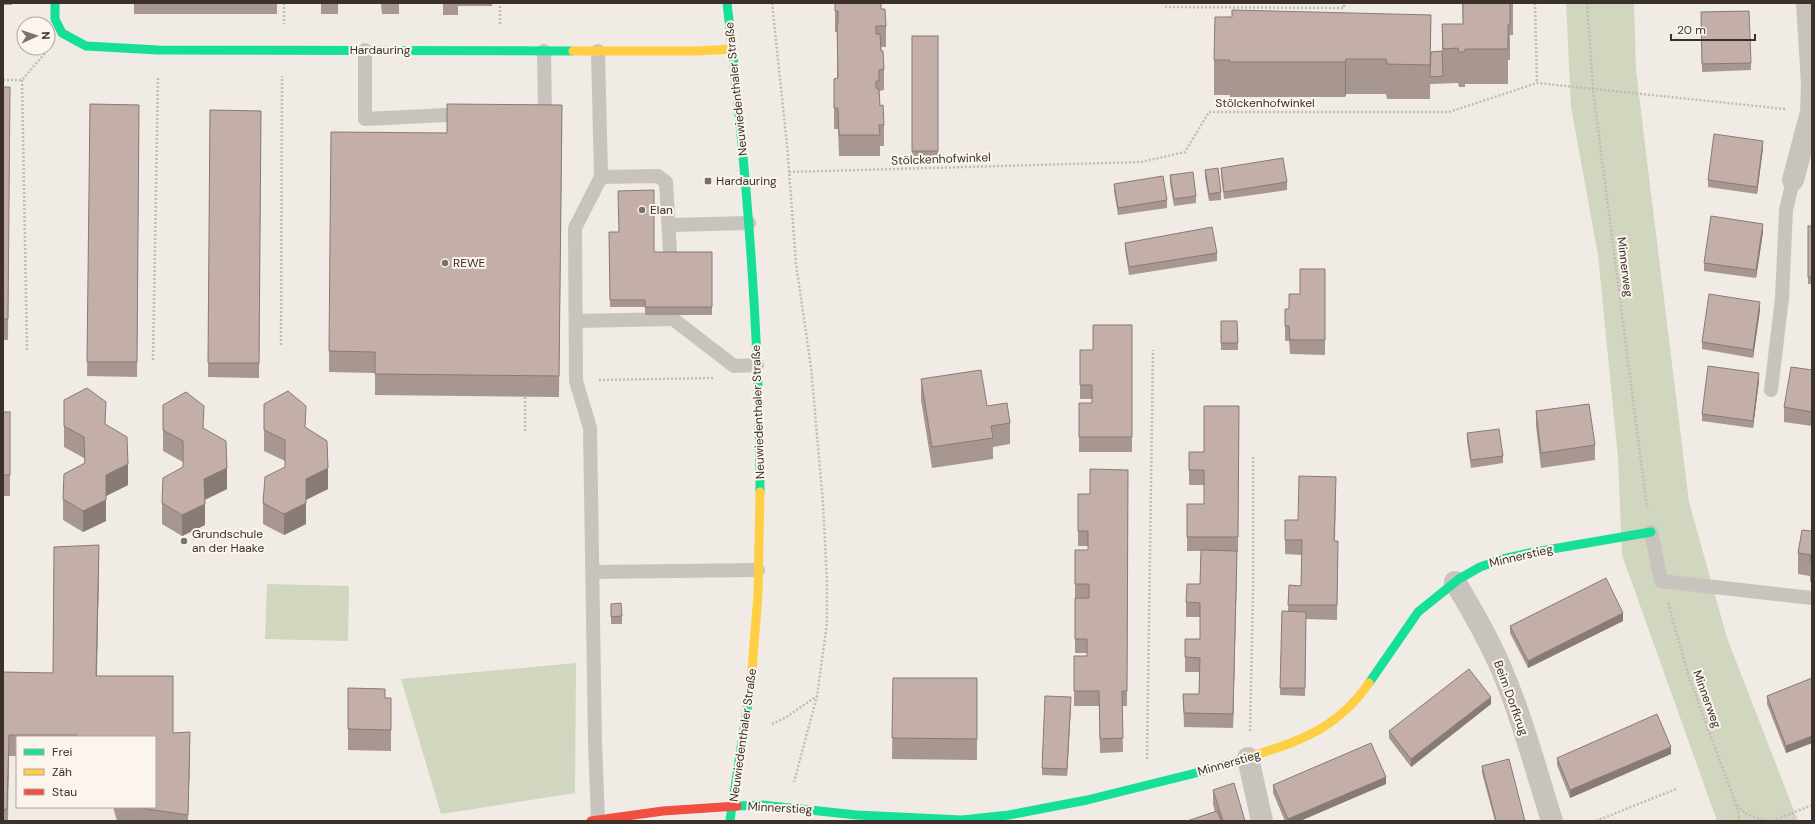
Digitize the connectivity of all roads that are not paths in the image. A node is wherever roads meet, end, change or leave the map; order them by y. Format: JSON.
{"nodes":[{"id":1,"x":55,"y":3,"type":"edge"},
{"id":2,"x":727,"y":3,"type":"edge"},
{"id":3,"x":1807,"y":3,"type":"edge"},
{"id":4,"x":733,"y":48,"type":"junction"},
{"id":5,"x":365,"y":50,"type":"junction"},
{"id":6,"x":544,"y":51,"type":"junction"},
{"id":7,"x":598,"y":51,"type":"junction"},
{"id":8,"x":1812,"y":112,"type":"edge"},
{"id":9,"x":522,"y":113,"type":"edge"},
{"id":10,"x":476,"y":114,"type":"edge"},
{"id":11,"x":601,"y":177,"type":"junction"},
{"id":12,"x":1793,"y":180,"type":"joint"},
{"id":13,"x":749,"y":223,"type":"junction"},
{"id":14,"x":670,"y":225,"type":"junction"},
{"id":15,"x":672,"y":318,"type":"junction"},
{"id":16,"x":576,"y":320,"type":"junction"},
{"id":17,"x":757,"y":365,"type":"junction"},
{"id":18,"x":1771,"y":390,"type":"dead end"},
{"id":19,"x":1651,"y":532,"type":"joint"},
{"id":20,"x":758,"y":570,"type":"junction"},
{"id":21,"x":593,"y":572,"type":"junction"},
{"id":22,"x":1455,"y":582,"type":"junction"},
{"id":23,"x":1812,"y":598,"type":"edge"},
{"id":24,"x":1248,"y":758,"type":"junction"},
{"id":25,"x":732,"y":807,"type":"junction"},
{"id":26,"x":594,"y":820,"type":"edge"},
{"id":27,"x":730,"y":821,"type":"edge"},
{"id":28,"x":1262,"y":821,"type":"edge"},
{"id":29,"x":1552,"y":821,"type":"edge"}],
"edges":[{"from":1,"to":5,"type":"street","name":"Hardauring"},
{"from":2,"to":4,"type":"street","name":"Neuwiedenthaler Straße"},
{"from":3,"to":8,"type":"street"},
{"from":4,"to":7,"type":"street","name":"Hardauring"},
{"from":4,"to":13,"type":"street","name":"Neuwiedenthaler Straße"},
{"from":5,"to":6,"type":"street","name":"Hardauring"},
{"from":5,"to":10,"type":"lane"},
{"from":6,"to":7,"type":"street","name":"Hardauring"},
{"from":6,"to":9,"type":"lane"},
{"from":7,"to":11,"type":"lane"},
{"from":8,"to":12,"type":"street"},
{"from":11,"to":14,"type":"lane"},
{"from":11,"to":16,"type":"lane"},
{"from":12,"to":18,"type":"lane"},
{"from":13,"to":14,"type":"lane"},
{"from":13,"to":17,"type":"street","name":"Neuwiedenthaler Straße"},
{"from":14,"to":15,"type":"lane"},
{"from":15,"to":16,"type":"lane"},
{"from":15,"to":17,"type":"lane"},
{"from":16,"to":21,"type":"lane"},
{"from":17,"to":20,"type":"street","name":"Neuwiedenthaler Straße"},
{"from":19,"to":22,"type":"street","name":"Minnerstieg"},
{"from":19,"to":23,"type":"lane"},
{"from":20,"to":21,"type":"lane"},
{"from":20,"to":25,"type":"street","name":"Neuwiedenthaler Straße"},
{"from":21,"to":26,"type":"lane"},
{"from":22,"to":24,"type":"street","name":"Minnerstieg"},
{"from":22,"to":29,"type":"street","name":"Beim Dorfkrug"},
{"from":24,"to":25,"type":"street","name":"Minnerstieg"},
{"from":24,"to":28,"type":"street"},
{"from":25,"to":26,"type":"street","name":"Minnerstieg"},
{"from":25,"to":27,"type":"street","name":"Neuwiedenthaler Straße"}]}
